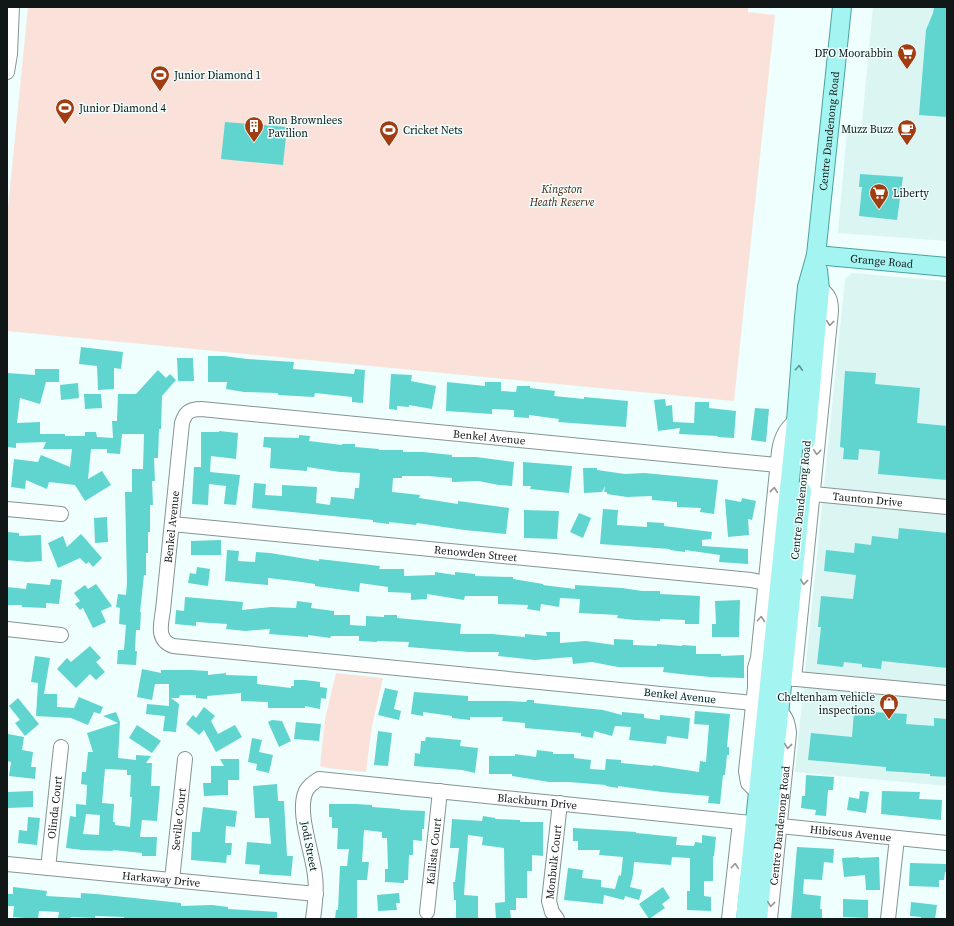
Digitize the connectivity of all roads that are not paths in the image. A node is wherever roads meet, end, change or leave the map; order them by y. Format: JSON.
{"nodes":[{"id":1,"x":12,"y":7,"type":"edge"},
{"id":2,"x":842,"y":7,"type":"edge"},
{"id":3,"x":7,"y":72,"type":"edge"},
{"id":4,"x":816,"y":255,"type":"junction"},
{"id":5,"x":947,"y":267,"type":"edge"},
{"id":6,"x":796,"y":421,"type":"junction"},
{"id":7,"x":777,"y":465,"type":"junction"},
{"id":8,"x":801,"y":493,"type":"junction"},
{"id":9,"x":947,"y":507,"type":"edge"},
{"id":10,"x":7,"y":509,"type":"edge"},
{"id":11,"x":60,"y":514,"type":"dead end"},
{"id":12,"x":172,"y":524,"type":"junction"},
{"id":13,"x":772,"y":584,"type":"junction"},
{"id":14,"x":7,"y":629,"type":"edge"},
{"id":15,"x":61,"y":635,"type":"dead end"},
{"id":16,"x":758,"y":658,"type":"junction"},
{"id":17,"x":782,"y":677,"type":"junction"},
{"id":18,"x":947,"y":693,"type":"edge"},
{"id":19,"x":753,"y":703,"type":"junction"},
{"id":20,"x":61,"y":747,"type":"dead end"},
{"id":21,"x":185,"y":759,"type":"dead end"},
{"id":22,"x":320,"y":780,"type":"joint"},
{"id":23,"x":440,"y":791,"type":"junction"},
{"id":24,"x":758,"y":793,"type":"junction"},
{"id":25,"x":560,"y":803,"type":"junction"},
{"id":26,"x":760,"y":824,"type":"junction"},
{"id":27,"x":897,"y":838,"type":"junction"},
{"id":28,"x":947,"y":843,"type":"edge"},
{"id":29,"x":7,"y":864,"type":"edge"},
{"id":30,"x":48,"y":868,"type":"junction"},
{"id":31,"x":172,"y":880,"type":"junction"},
{"id":32,"x":316,"y":894,"type":"junction"},
{"id":33,"x":427,"y":912,"type":"dead end"},
{"id":34,"x":313,"y":919,"type":"edge"},
{"id":35,"x":558,"y":919,"type":"edge"},
{"id":36,"x":729,"y":919,"type":"edge"},
{"id":37,"x":744,"y":919,"type":"edge"},
{"id":38,"x":758,"y":919,"type":"edge"},
{"id":39,"x":770,"y":919,"type":"edge"},
{"id":40,"x":888,"y":919,"type":"edge"}],
"edges":[{"from":1,"to":3,"type":"street"},
{"from":2,"to":4,"type":"main road","name":"Centre Dandenong Road"},
{"from":4,"to":5,"type":"main road","name":"Grange Road"},
{"from":6,"to":4,"type":"main road","name":"Centre Dandenong Road","one_way":true},
{"from":4,"to":8,"type":"main road","name":"Centre Dandenong Road","one_way":true},
{"from":6,"to":7,"type":"street","name":"Centre Dandenong Road"},
{"from":6,"to":8,"type":"main road","name":"Centre Dandenong Road"},
{"from":7,"to":12,"type":"street","name":"Benkel Avenue"},
{"from":13,"to":7,"type":"street","name":"Centre Dandenong Road","one_way":true},
{"from":8,"to":9,"type":"street","name":"Taunton Drive"},
{"from":8,"to":13,"type":"main road","name":"Centre Dandenong Road"},
{"from":8,"to":17,"type":"main road","name":"Centre Dandenong Road","one_way":true},
{"from":10,"to":11,"type":"street"},
{"from":12,"to":13,"type":"street","name":"Renowden Street"},
{"from":12,"to":19,"type":"street","name":"Benkel Avenue"},
{"from":16,"to":13,"type":"street","name":"Centre Dandenong Road","one_way":true},
{"from":13,"to":17,"type":"main road","name":"Centre Dandenong Road"},
{"from":14,"to":15,"type":"street"},
{"from":16,"to":17,"type":"street"},
{"from":16,"to":19,"type":"street","name":"Centre Dandenong Road"},
{"from":17,"to":18,"type":"street"},
{"from":17,"to":24,"type":"main road","name":"Centre Dandenong Road"},
{"from":17,"to":26,"type":"main road","name":"Centre Dandenong Road","one_way":true},
{"from":19,"to":24,"type":"street","name":"Centre Dandenong Road"},
{"from":20,"to":30,"type":"street","name":"Olinda Court"},
{"from":21,"to":31,"type":"street","name":"Seville Court"},
{"from":22,"to":23,"type":"street","name":"Blackburn Drive"},
{"from":22,"to":32,"type":"street","name":"Jodi Street"},
{"from":23,"to":25,"type":"street","name":"Blackburn Drive"},
{"from":23,"to":33,"type":"street","name":"Kallista Court"},
{"from":24,"to":26,"type":"main road","name":"Centre Dandenong Road"},
{"from":25,"to":26,"type":"street","name":"Blackburn Drive"},
{"from":25,"to":35,"type":"street","name":"Monbulk Court"},
{"from":26,"to":27,"type":"street","name":"Hibiscus Avenue"},
{"from":36,"to":26,"type":"street","name":"Centre Dandenong Road","one_way":true},
{"from":26,"to":37,"type":"main road","name":"Centre Dandenong Road"},
{"from":26,"to":38,"type":"main road","name":"Centre Dandenong Road"},
{"from":26,"to":39,"type":"street","name":"Centre Dandenong Road","one_way":true},
{"from":27,"to":28,"type":"street","name":"Hibiscus Avenue"},
{"from":27,"to":40,"type":"street"},
{"from":29,"to":30,"type":"street","name":"Harkaway Drive"},
{"from":30,"to":31,"type":"street","name":"Harkaway Drive"},
{"from":31,"to":32,"type":"street","name":"Harkaway Drive"},
{"from":32,"to":34,"type":"street","name":"Jodi Street"}]}
